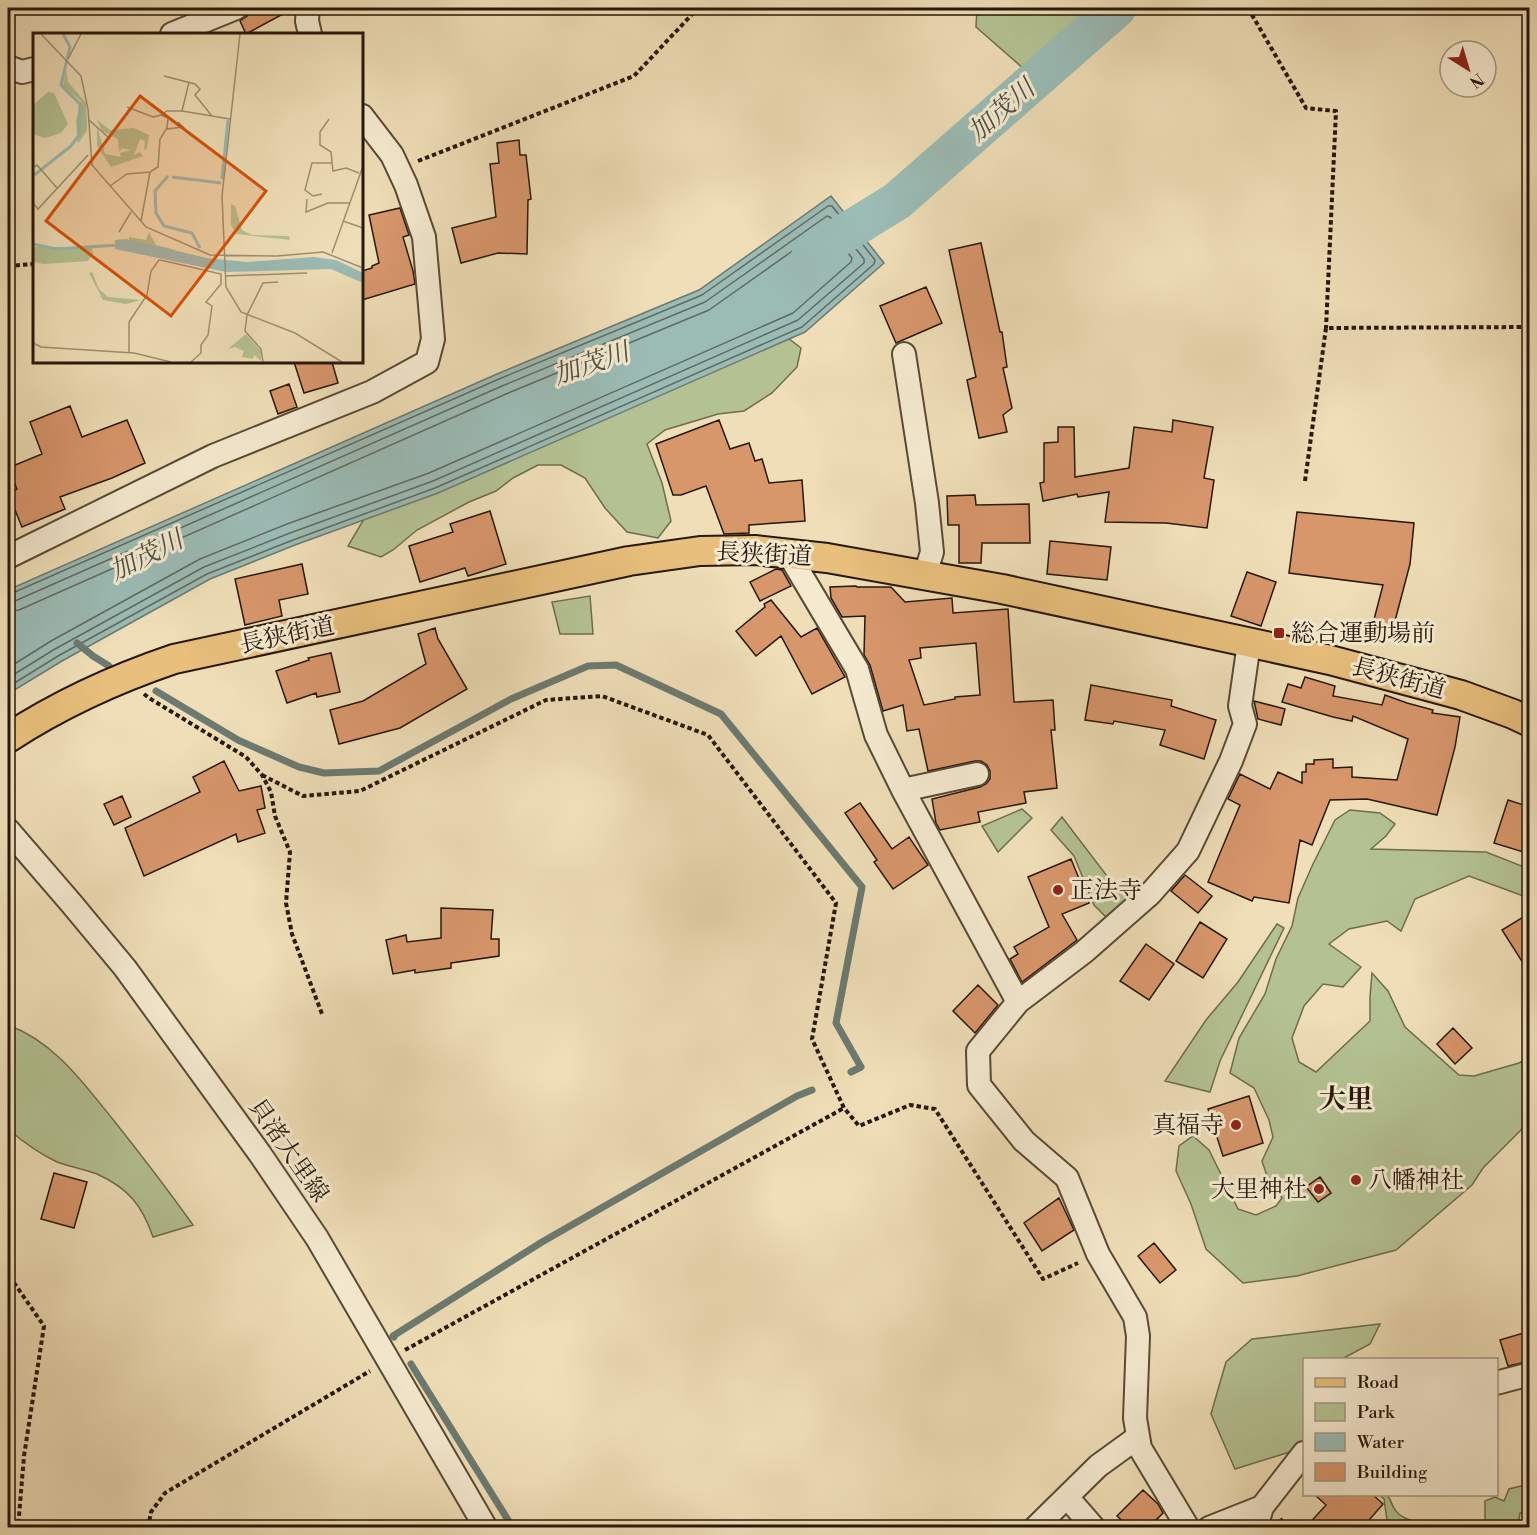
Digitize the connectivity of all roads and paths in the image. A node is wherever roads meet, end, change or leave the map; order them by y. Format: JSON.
{"nodes":[{"id":1,"x":236,"y":8,"type":"edge"},
{"id":2,"x":308,"y":8,"type":"edge"},
{"id":3,"x":698,"y":8,"type":"edge"},
{"id":4,"x":1248,"y":8,"type":"edge"},
{"id":5,"x":174,"y":33,"type":"edge"},
{"id":6,"x":310,"y":33,"type":"edge"},
{"id":7,"x":8,"y":67,"type":"edge"},
{"id":8,"x":33,"y":69,"type":"edge"},
{"id":9,"x":363,"y":117,"type":"edge"},
{"id":10,"x":398,"y":168,"type":"junction"},
{"id":11,"x":33,"y":264,"type":"edge"},
{"id":12,"x":8,"y":266,"type":"edge"},
{"id":13,"x":1530,"y":327,"type":"edge"},
{"id":14,"x":1326,"y":328,"type":"junction"},
{"id":15,"x":904,"y":354,"type":"dead end"},
{"id":16,"x":1305,"y":481,"type":"dead end"},
{"id":17,"x":788,"y":553,"type":"junction"},
{"id":18,"x":8,"y":557,"type":"edge"},
{"id":19,"x":925,"y":575,"type":"junction"},
{"id":20,"x":1249,"y":643,"type":"junction"},
{"id":21,"x":128,"y":675,"type":"junction"},
{"id":22,"x":1530,"y":722,"type":"edge"},
{"id":23,"x":8,"y":738,"type":"edge"},
{"id":24,"x":977,"y":774,"type":"dead end"},
{"id":25,"x":262,"y":775,"type":"junction"},
{"id":26,"x":903,"y":790,"type":"junction"},
{"id":27,"x":8,"y":830,"type":"edge"},
{"id":28,"x":1018,"y":1002,"type":"junction"},
{"id":29,"x":322,"y":1014,"type":"dead end"},
{"id":30,"x":844,"y":1108,"type":"junction"},
{"id":31,"x":1098,"y":1254,"type":"junction"},
{"id":32,"x":8,"y":1269,"type":"edge"},
{"id":33,"x":387,"y":1360,"type":"junction"},
{"id":34,"x":1530,"y":1374,"type":"edge"},
{"id":35,"x":1498,"y":1383,"type":"edge"},
{"id":36,"x":1138,"y":1437,"type":"junction"},
{"id":37,"x":1303,"y":1456,"type":"edge"},
{"id":38,"x":1067,"y":1497,"type":"junction"},
{"id":39,"x":1259,"y":1517,"type":"edge"},
{"id":40,"x":18,"y":1527,"type":"edge"},
{"id":41,"x":148,"y":1527,"type":"edge"},
{"id":42,"x":486,"y":1527,"type":"edge"},
{"id":43,"x":1035,"y":1527,"type":"edge"},
{"id":44,"x":1094,"y":1527,"type":"edge"},
{"id":45,"x":1188,"y":1527,"type":"edge"},
{"id":46,"x":1209,"y":1527,"type":"edge"}],
"edges":[{"from":1,"to":5,"type":"street"},
{"from":2,"to":6,"type":"street"},
{"from":3,"to":10,"type":"path"},
{"from":4,"to":14,"type":"path"},
{"from":7,"to":8,"type":"street"},
{"from":9,"to":10,"type":"street"},
{"from":10,"to":18,"type":"street"},
{"from":11,"to":12,"type":"path"},
{"from":13,"to":14,"type":"path"},
{"from":14,"to":16,"type":"path"},
{"from":15,"to":19,"type":"street"},
{"from":17,"to":19,"type":"main road","name":"長狭街道"},
{"from":17,"to":21,"type":"main road","name":"長狭街道"},
{"from":17,"to":26,"type":"street"},
{"from":19,"to":20,"type":"main road","name":"長狭街道"},
{"from":20,"to":22,"type":"main road","name":"長狭街道"},
{"from":20,"to":28,"type":"street"},
{"from":21,"to":23,"type":"main road","name":"長狭街道"},
{"from":21,"to":25,"type":"path"},
{"from":24,"to":26,"type":"street"},
{"from":25,"to":29,"type":"path"},
{"from":25,"to":30,"type":"path"},
{"from":26,"to":28,"type":"street"},
{"from":27,"to":33,"type":"street","name":"貝渚大里線"},
{"from":28,"to":31,"type":"street"},
{"from":30,"to":31,"type":"path"},
{"from":30,"to":33,"type":"path"},
{"from":31,"to":36,"type":"street"},
{"from":32,"to":40,"type":"path"},
{"from":33,"to":41,"type":"path"},
{"from":33,"to":42,"type":"street","name":"貝渚大里線"},
{"from":34,"to":35,"type":"street"},
{"from":36,"to":38,"type":"street"},
{"from":36,"to":45,"type":"street"},
{"from":37,"to":39,"type":"street"},
{"from":38,"to":43,"type":"street"},
{"from":38,"to":44,"type":"street"},
{"from":39,"to":46,"type":"street"}]}
